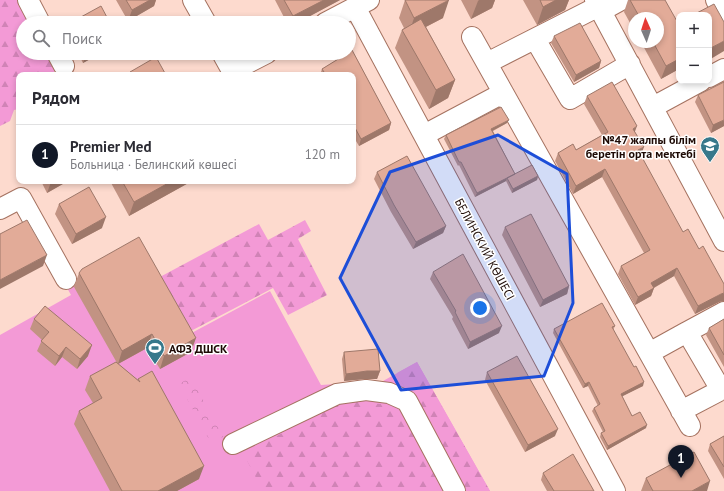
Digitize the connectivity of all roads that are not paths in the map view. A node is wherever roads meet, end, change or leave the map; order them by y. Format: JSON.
{"nodes":[{"id":1,"x":28,"y":0,"type":"edge"},
{"id":2,"x":193,"y":0,"type":"edge"},
{"id":3,"x":621,"y":0,"type":"edge"},
{"id":4,"x":716,"y":0,"type":"edge"},
{"id":5,"x":362,"y":4,"type":"edge"},
{"id":6,"x":598,"y":6,"type":"edge"},
{"id":7,"x":724,"y":14,"type":"edge"},
{"id":8,"x":36,"y":16,"type":"edge"},
{"id":9,"x":202,"y":16,"type":"edge"},
{"id":10,"x":338,"y":16,"type":"edge"},
{"id":11,"x":472,"y":37,"type":"dead end"},
{"id":12,"x":535,"y":39,"type":"junction"},
{"id":13,"x":226,"y":60,"type":"edge"},
{"id":14,"x":253,"y":60,"type":"edge"},
{"id":15,"x":487,"y":63,"type":"junction"},
{"id":16,"x":630,"y":64,"type":"junction"},
{"id":17,"x":724,"y":69,"type":"edge"},
{"id":18,"x":712,"y":75,"type":"edge"},
{"id":19,"x":695,"y":84,"type":"edge"},
{"id":20,"x":503,"y":93,"type":"junction"},
{"id":21,"x":653,"y":107,"type":"junction"},
{"id":22,"x":424,"y":135,"type":"junction"},
{"id":23,"x":0,"y":209,"type":"edge"},
{"id":24,"x":724,"y":241,"type":"edge"},
{"id":25,"x":66,"y":278,"type":"dead end"},
{"id":26,"x":724,"y":312,"type":"edge"},
{"id":27,"x":688,"y":332,"type":"junction"},
{"id":28,"x":649,"y":354,"type":"junction"},
{"id":29,"x":722,"y":389,"type":"edge"},
{"id":30,"x":233,"y":444,"type":"dead end"},
{"id":31,"x":455,"y":491,"type":"edge"},
{"id":32,"x":615,"y":491,"type":"edge"}],
"edges":[{"from":1,"to":8,"type":"street"},
{"from":2,"to":9,"type":"street"},
{"from":3,"to":6,"type":"street"},
{"from":4,"to":7,"type":"street"},
{"from":5,"to":10,"type":"street"},
{"from":5,"to":22,"type":"street","name":"БЕЛИНСКИЙ КӨШЕСІ"},
{"from":6,"to":12,"type":"street"},
{"from":6,"to":16,"type":"street"},
{"from":11,"to":15,"type":"street"},
{"from":12,"to":15,"type":"street"},
{"from":12,"to":16,"type":"street"},
{"from":13,"to":14,"type":"street"},
{"from":15,"to":20,"type":"street"},
{"from":16,"to":21,"type":"street"},
{"from":17,"to":18,"type":"street"},
{"from":19,"to":21,"type":"street"},
{"from":20,"to":22,"type":"street"},
{"from":20,"to":28,"type":"street"},
{"from":21,"to":24,"type":"street"},
{"from":22,"to":32,"type":"street","name":"БЕЛИНСКИЙ КӨШЕСІ"},
{"from":23,"to":25,"type":"street"},
{"from":26,"to":27,"type":"street"},
{"from":27,"to":28,"type":"street"},
{"from":27,"to":29,"type":"street"},
{"from":28,"to":29,"type":"street"},
{"from":30,"to":31,"type":"street"}]}
